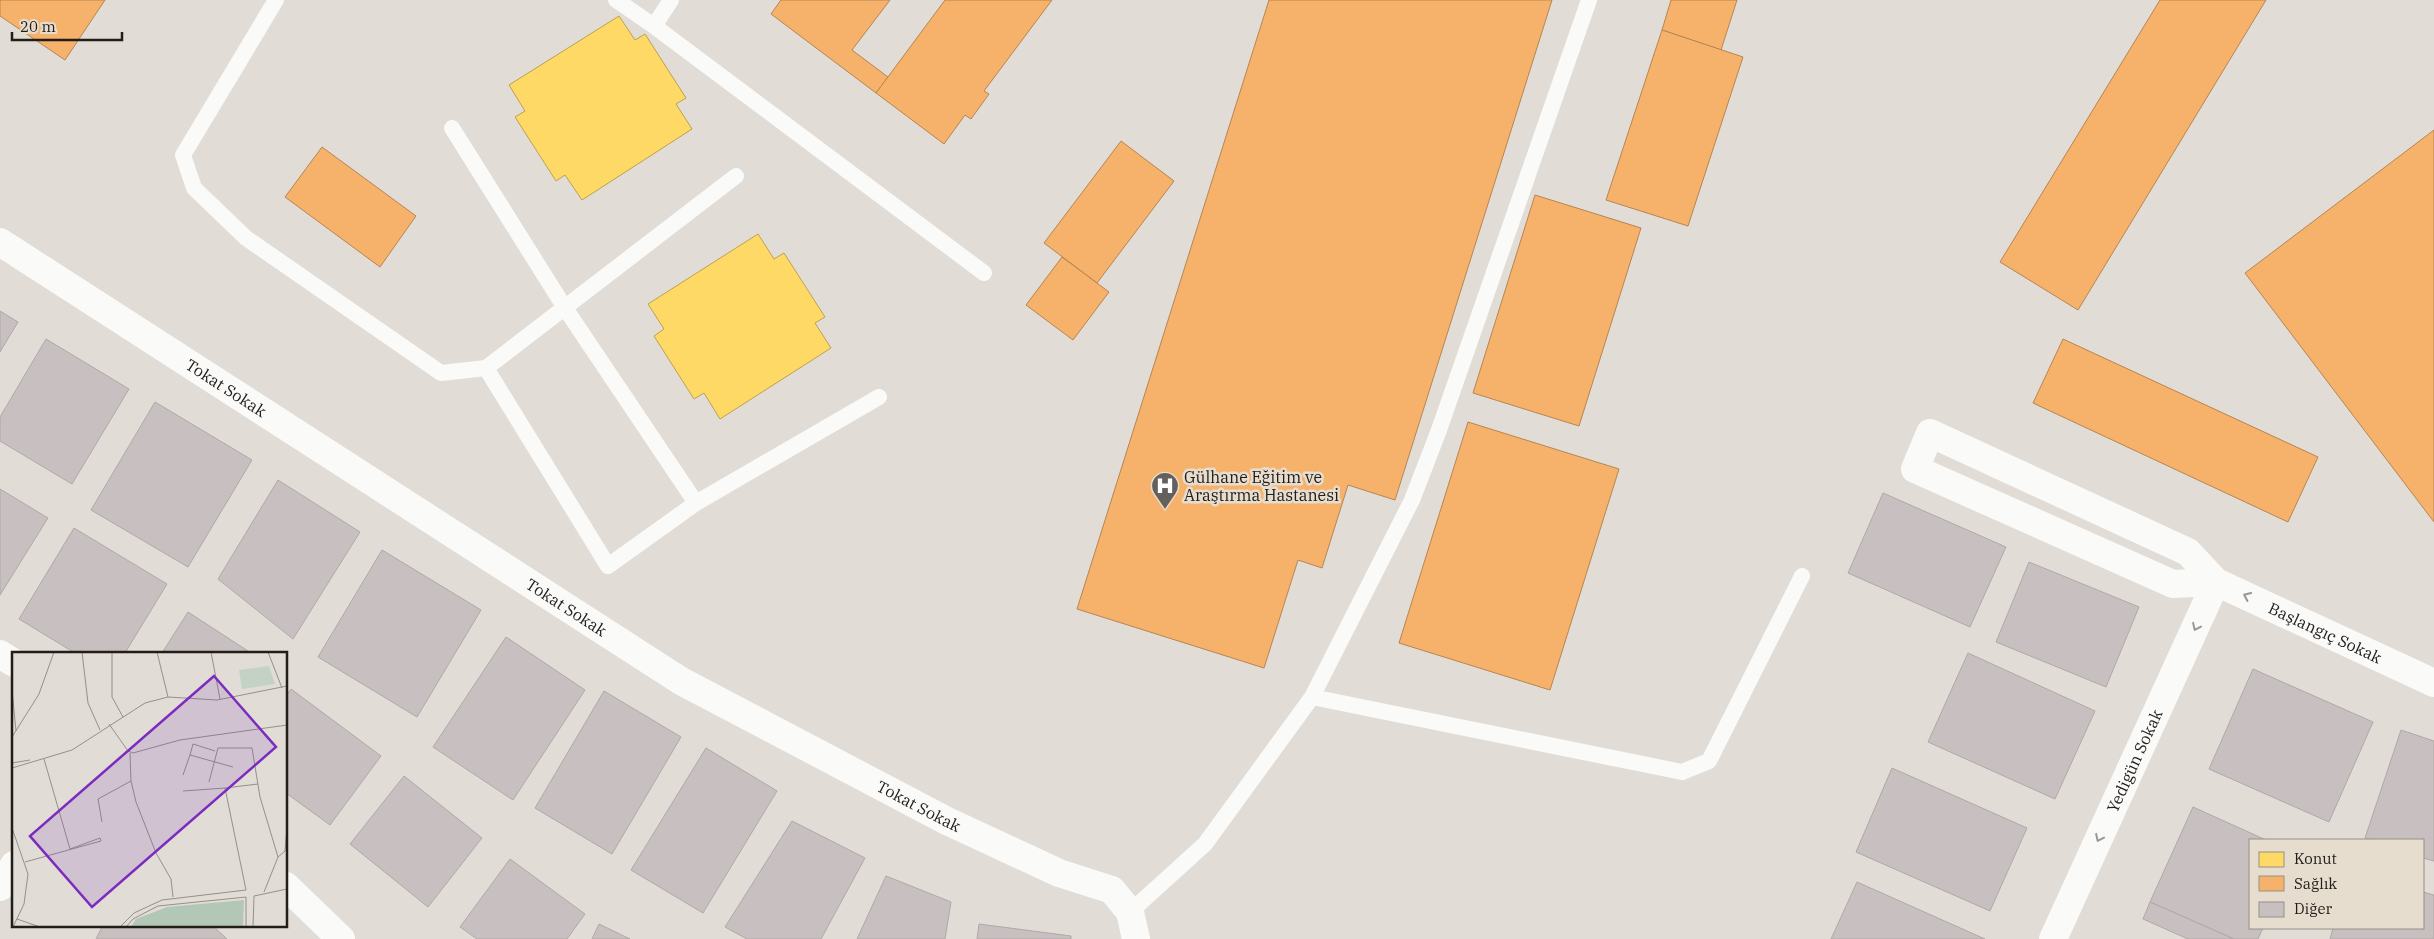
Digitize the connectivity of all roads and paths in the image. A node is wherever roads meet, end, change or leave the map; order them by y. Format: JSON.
{"nodes":[{"id":1,"x":276,"y":0,"type":"edge"},
{"id":2,"x":616,"y":0,"type":"edge"},
{"id":3,"x":671,"y":0,"type":"edge"},
{"id":4,"x":1589,"y":0,"type":"edge"},
{"id":5,"x":654,"y":26,"type":"junction"},
{"id":6,"x":452,"y":128,"type":"dead end"},
{"id":7,"x":736,"y":176,"type":"dead end"},
{"id":8,"x":0,"y":242,"type":"edge"},
{"id":9,"x":984,"y":273,"type":"dead end"},
{"id":10,"x":566,"y":308,"type":"junction"},
{"id":11,"x":486,"y":368,"type":"junction"},
{"id":12,"x":879,"y":397,"type":"dead end"},
{"id":13,"x":696,"y":503,"type":"junction"},
{"id":14,"x":1802,"y":576,"type":"dead end"},
{"id":15,"x":2216,"y":582,"type":"junction"},
{"id":16,"x":0,"y":654,"type":"edge"},
{"id":17,"x":12,"y":662,"type":"edge"},
{"id":18,"x":2434,"y":683,"type":"edge"},
{"id":19,"x":1312,"y":697,"type":"junction"},
{"id":20,"x":12,"y":869,"type":"edge"},
{"id":21,"x":0,"y":888,"type":"edge"},
{"id":22,"x":288,"y":888,"type":"edge"},
{"id":23,"x":1130,"y":912,"type":"junction"},
{"id":24,"x":341,"y":939,"type":"edge"},
{"id":25,"x":1136,"y":939,"type":"edge"},
{"id":26,"x":2053,"y":939,"type":"edge"}],
"edges":[{"from":1,"to":11,"type":"lane"},
{"from":2,"to":5,"type":"lane"},
{"from":3,"to":5,"type":"lane"},
{"from":4,"to":19,"type":"lane"},
{"from":5,"to":9,"type":"lane"},
{"from":6,"to":10,"type":"lane"},
{"from":7,"to":10,"type":"lane"},
{"from":8,"to":23,"type":"street","name":"Tokat Sokak"},
{"from":10,"to":11,"type":"lane"},
{"from":10,"to":13,"type":"lane"},
{"from":11,"to":13,"type":"lane"},
{"from":12,"to":13,"type":"lane"},
{"from":14,"to":19,"type":"lane"},
{"from":15,"to":15,"type":"street"},
{"from":18,"to":15,"type":"street","name":"Başlangıç Sokak","one_way":true},
{"from":15,"to":26,"type":"street","name":"Yedigün Sokak","one_way":true},
{"from":16,"to":17,"type":"street"},
{"from":19,"to":23,"type":"lane"},
{"from":20,"to":21,"type":"street"},
{"from":22,"to":24,"type":"street"},
{"from":23,"to":25,"type":"street","name":"Tokat Sokak"}]}
